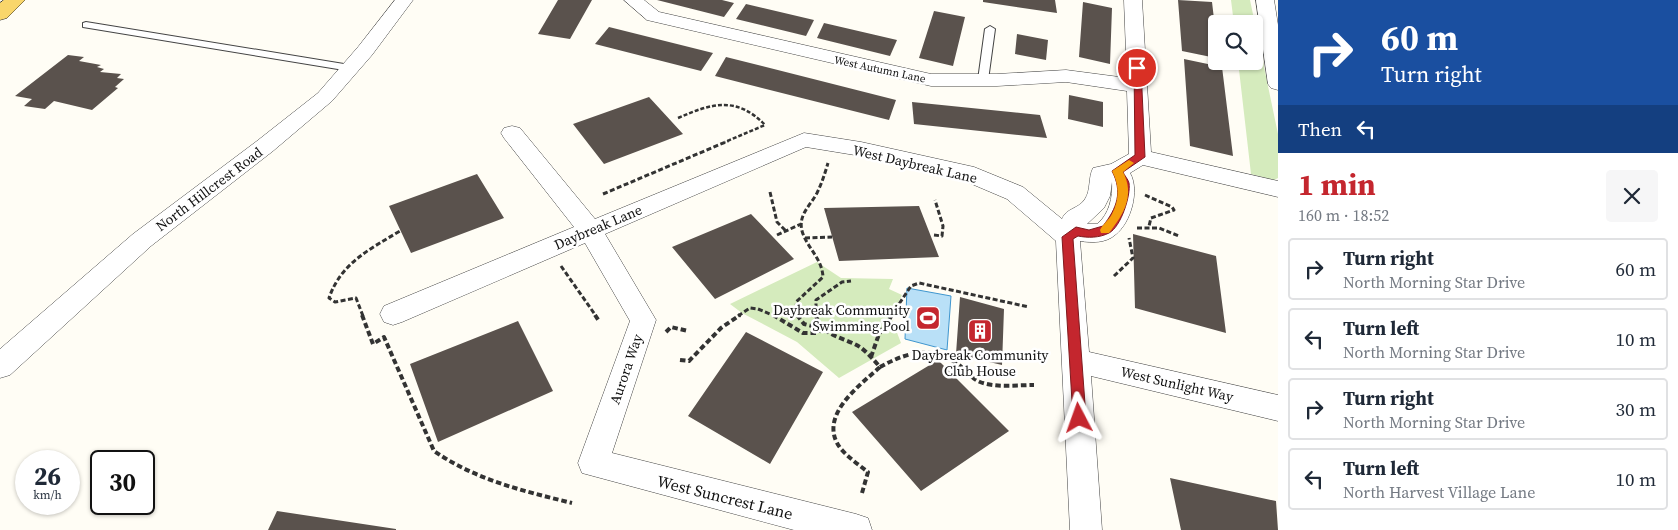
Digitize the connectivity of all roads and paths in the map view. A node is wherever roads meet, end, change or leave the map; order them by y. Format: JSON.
{"nodes":[{"id":1,"x":15,"y":0,"type":"edge"},
{"id":2,"x":404,"y":0,"type":"edge"},
{"id":3,"x":633,"y":0,"type":"edge"},
{"id":4,"x":1133,"y":0,"type":"edge"},
{"id":5,"x":1265,"y":0,"type":"edge"},
{"id":6,"x":0,"y":14,"type":"edge"},
{"id":7,"x":86,"y":26,"type":"dead end"},
{"id":8,"x":990,"y":29,"type":"dead end"},
{"id":9,"x":350,"y":68,"type":"junction"},
{"id":10,"x":983,"y":80,"type":"junction"},
{"id":11,"x":1278,"y":84,"type":"edge"},
{"id":12,"x":1138,"y":86,"type":"junction"},
{"id":13,"x":678,"y":118,"type":"dead end"},
{"id":14,"x":512,"y":133,"type":"dead end"},
{"id":15,"x":804,"y":140,"type":"joint"},
{"id":16,"x":830,"y":156,"type":"dead end"},
{"id":17,"x":1140,"y":157,"type":"junction"},
{"id":18,"x":1278,"y":189,"type":"edge"},
{"id":19,"x":770,"y":192,"type":"dead end"},
{"id":20,"x":603,"y":194,"type":"dead end"},
{"id":21,"x":1140,"y":194,"type":"dead end"},
{"id":22,"x":935,"y":200,"type":"dead end"},
{"id":23,"x":801,"y":224,"type":"junction"},
{"id":24,"x":1149,"y":226,"type":"junction"},
{"id":25,"x":1135,"y":228,"type":"dead end"},
{"id":26,"x":591,"y":230,"type":"junction"},
{"id":27,"x":785,"y":230,"type":"junction"},
{"id":28,"x":1072,"y":234,"type":"junction"},
{"id":29,"x":777,"y":235,"type":"dead end"},
{"id":30,"x":934,"y":235,"type":"dead end"},
{"id":31,"x":1129,"y":236,"type":"dead end"},
{"id":32,"x":1180,"y":236,"type":"dead end"},
{"id":33,"x":832,"y":237,"type":"dead end"},
{"id":34,"x":806,"y":238,"type":"junction"},
{"id":35,"x":559,"y":262,"type":"dead end"},
{"id":36,"x":1114,"y":276,"type":"dead end"},
{"id":37,"x":851,"y":281,"type":"dead end"},
{"id":38,"x":1030,"y":307,"type":"dead end"},
{"id":39,"x":392,"y":314,"type":"dead end"},
{"id":40,"x":599,"y":321,"type":"dead end"},
{"id":41,"x":821,"y":328,"type":"junction"},
{"id":42,"x":688,"y":331,"type":"dead end"},
{"id":43,"x":660,"y":337,"type":"dead end"},
{"id":44,"x":871,"y":357,"type":"junction"},
{"id":45,"x":680,"y":360,"type":"dead end"},
{"id":46,"x":1076,"y":361,"type":"junction"},
{"id":47,"x":0,"y":366,"type":"edge"},
{"id":48,"x":880,"y":367,"type":"junction"},
{"id":49,"x":1034,"y":386,"type":"dead end"},
{"id":50,"x":1278,"y":408,"type":"edge"},
{"id":51,"x":434,"y":450,"type":"dead end"},
{"id":52,"x":593,"y":463,"type":"joint"},
{"id":53,"x":862,"y":493,"type":"dead end"},
{"id":54,"x":572,"y":503,"type":"dead end"},
{"id":55,"x":856,"y":530,"type":"edge"},
{"id":56,"x":1086,"y":530,"type":"edge"}],
"edges":[{"from":1,"to":6,"type":"main road"},
{"from":2,"to":9,"type":"street","name":"North Hillcrest Road"},
{"from":3,"to":10,"type":"street","name":"West Autumn Lane"},
{"from":4,"to":12,"type":"street"},
{"from":5,"to":11,"type":"street"},
{"from":7,"to":9,"type":"lane"},
{"from":8,"to":10,"type":"lane"},
{"from":9,"to":47,"type":"street","name":"North Hillcrest Road"},
{"from":10,"to":12,"type":"street","name":"West Autumn Lane"},
{"from":12,"to":17,"type":"street"},
{"from":13,"to":20,"type":"path"},
{"from":14,"to":26,"type":"street","name":"Aurora Way"},
{"from":15,"to":26,"type":"street","name":"Daybreak Lane"},
{"from":15,"to":28,"type":"street","name":"West Daybreak Lane"},
{"from":16,"to":23,"type":"path"},
{"from":17,"to":18,"type":"street"},
{"from":17,"to":28,"type":"street"},
{"from":19,"to":27,"type":"path"},
{"from":21,"to":24,"type":"path"},
{"from":22,"to":30,"type":"path"},
{"from":23,"to":27,"type":"path"},
{"from":23,"to":34,"type":"path"},
{"from":24,"to":25,"type":"path"},
{"from":24,"to":32,"type":"path"},
{"from":26,"to":39,"type":"street","name":"Daybreak Lane"},
{"from":26,"to":52,"type":"street","name":"Aurora Way"},
{"from":27,"to":29,"type":"path"},
{"from":28,"to":46,"type":"street"},
{"from":31,"to":36,"type":"path"},
{"from":33,"to":34,"type":"path"},
{"from":34,"to":41,"type":"path"},
{"from":35,"to":40,"type":"path"},
{"from":37,"to":41,"type":"path"},
{"from":38,"to":44,"type":"path"},
{"from":41,"to":44,"type":"path"},
{"from":41,"to":45,"type":"path"},
{"from":42,"to":43,"type":"path"},
{"from":44,"to":48,"type":"path"},
{"from":46,"to":50,"type":"street","name":"West Sunlight Way"},
{"from":46,"to":56,"type":"street"},
{"from":48,"to":49,"type":"path"},
{"from":48,"to":53,"type":"path"},
{"from":51,"to":54,"type":"path"},
{"from":52,"to":55,"type":"street","name":"West Suncrest Lane"}]}
